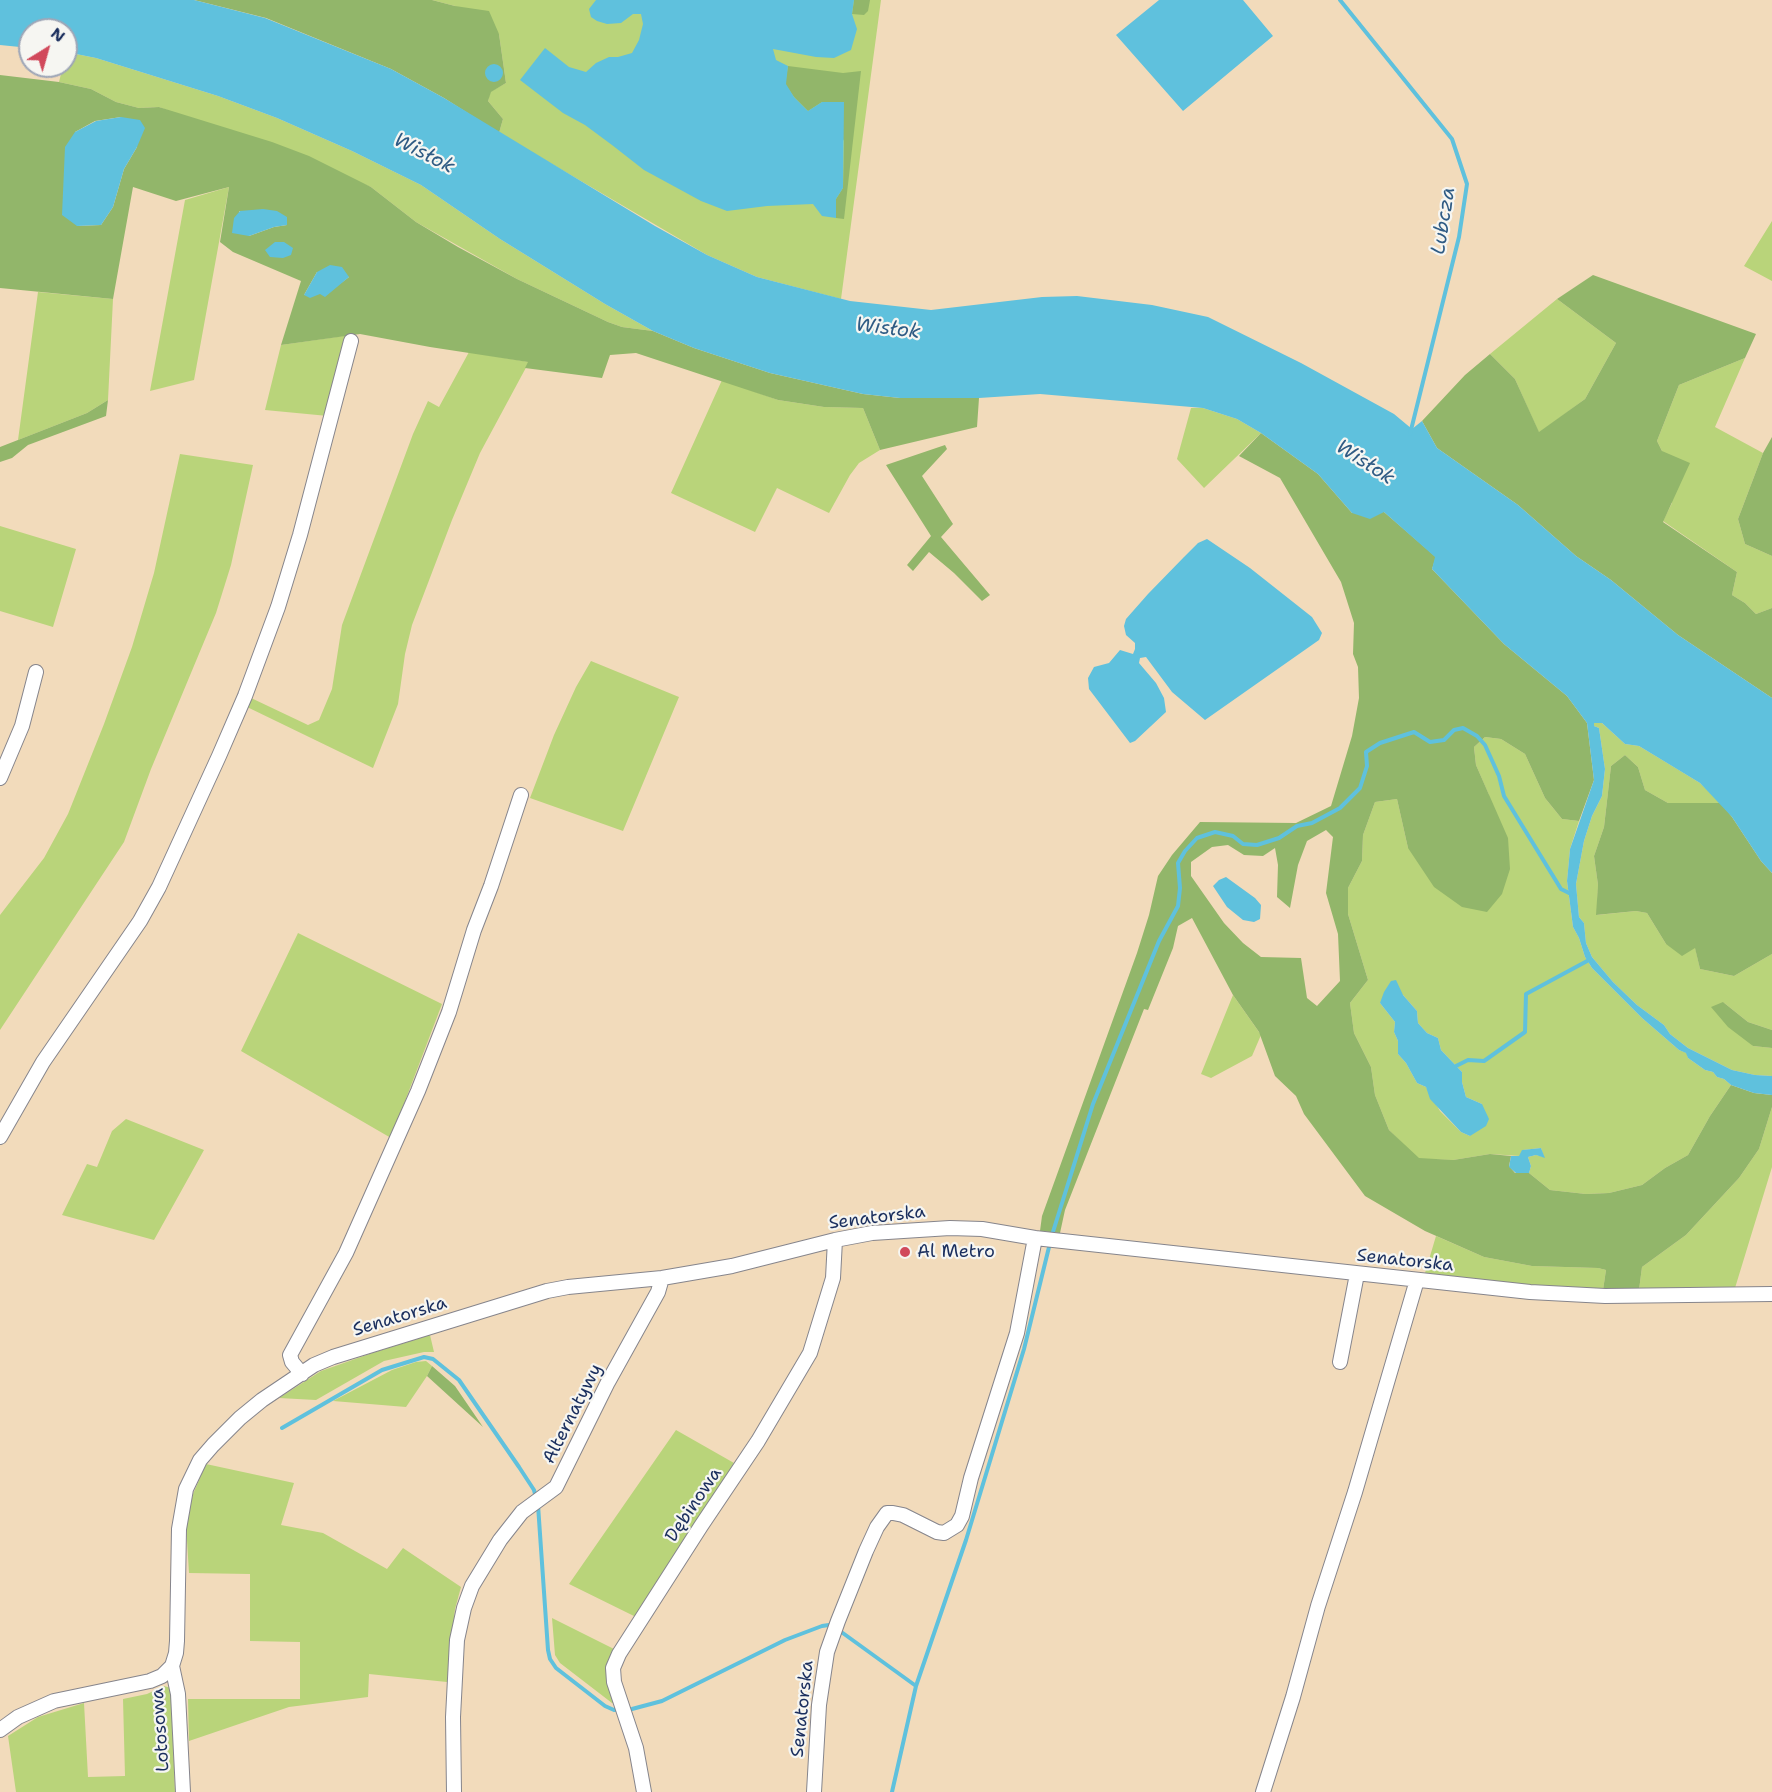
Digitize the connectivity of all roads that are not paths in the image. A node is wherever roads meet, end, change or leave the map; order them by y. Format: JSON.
{"nodes":[{"id":1,"x":351,"y":341,"type":"dead end"},
{"id":2,"x":36,"y":672,"type":"dead end"},
{"id":3,"x":0,"y":778,"type":"edge"},
{"id":4,"x":521,"y":795,"type":"dead end"},
{"id":5,"x":0,"y":1137,"type":"edge"},
{"id":6,"x":1035,"y":1238,"type":"junction"},
{"id":7,"x":835,"y":1240,"type":"junction"},
{"id":8,"x":1357,"y":1274,"type":"junction"},
{"id":9,"x":662,"y":1278,"type":"junction"},
{"id":10,"x":1417,"y":1280,"type":"junction"},
{"id":11,"x":1772,"y":1294,"type":"edge"},
{"id":12,"x":1340,"y":1362,"type":"dead end"},
{"id":13,"x":302,"y":1374,"type":"junction"},
{"id":14,"x":172,"y":1666,"type":"junction"},
{"id":15,"x":0,"y":1730,"type":"edge"},
{"id":16,"x":183,"y":1792,"type":"edge"},
{"id":17,"x":454,"y":1792,"type":"edge"},
{"id":18,"x":644,"y":1792,"type":"edge"},
{"id":19,"x":814,"y":1792,"type":"edge"},
{"id":20,"x":1263,"y":1792,"type":"edge"}],
"edges":[{"from":1,"to":5,"type":"street"},
{"from":2,"to":3,"type":"street"},
{"from":4,"to":13,"type":"street"},
{"from":6,"to":7,"type":"street","name":"Senatorska"},
{"from":6,"to":8,"type":"street","name":"Senatorska"},
{"from":6,"to":19,"type":"street","name":"Senatorska"},
{"from":7,"to":9,"type":"street","name":"Senatorska"},
{"from":7,"to":18,"type":"street","name":"Dębinowa"},
{"from":8,"to":10,"type":"street","name":"Senatorska"},
{"from":8,"to":12,"type":"street"},
{"from":9,"to":13,"type":"street","name":"Senatorska"},
{"from":9,"to":17,"type":"street","name":"Alternatywy"},
{"from":10,"to":11,"type":"street","name":"Senatorska"},
{"from":10,"to":20,"type":"street"},
{"from":13,"to":14,"type":"street","name":"Senatorska"},
{"from":14,"to":15,"type":"street"},
{"from":14,"to":16,"type":"street","name":"Lotosowa"}]}
